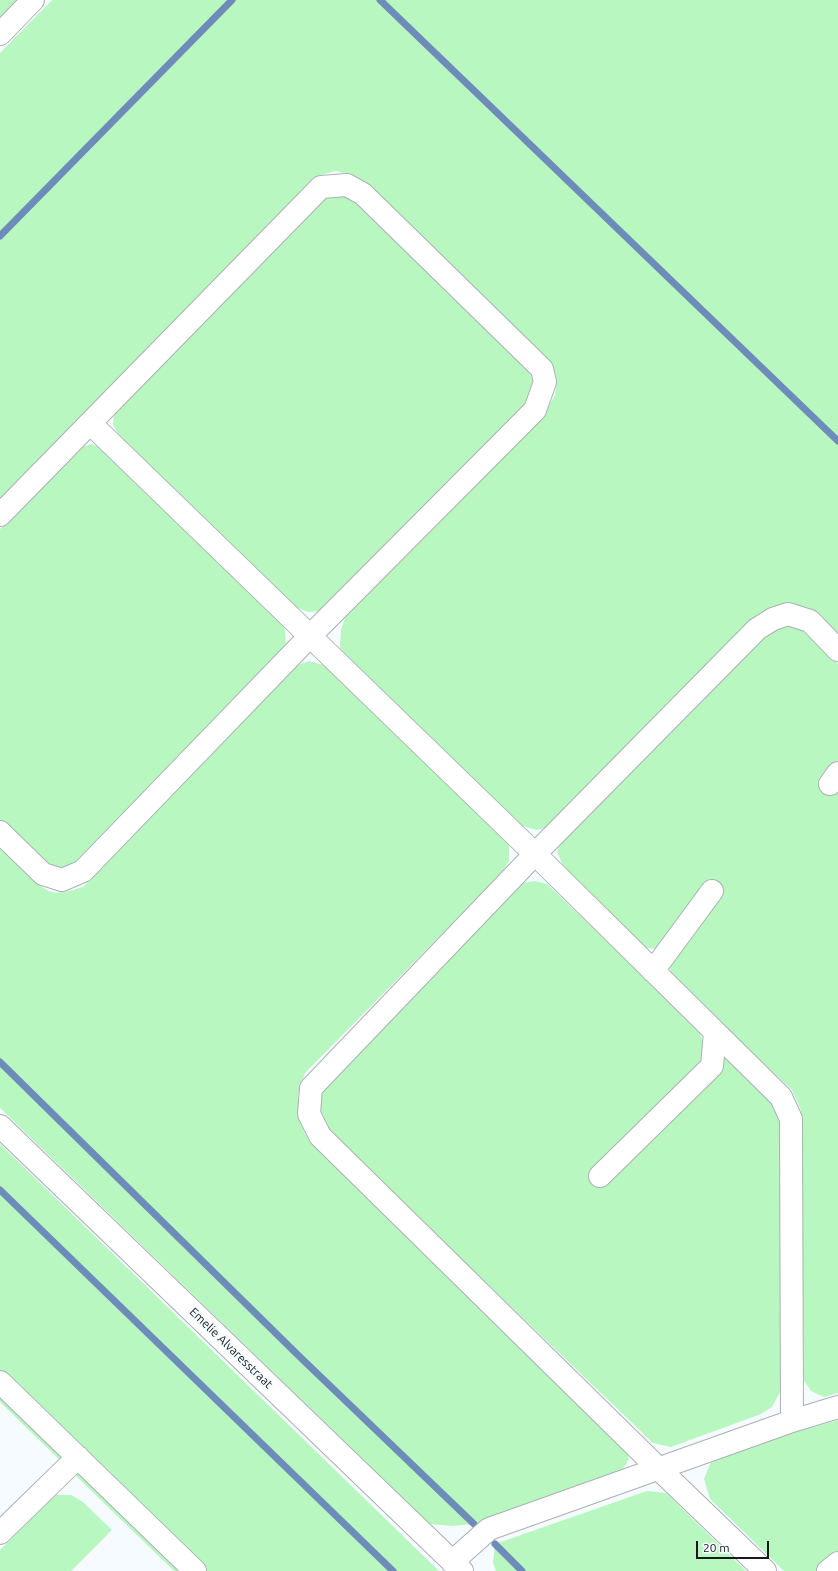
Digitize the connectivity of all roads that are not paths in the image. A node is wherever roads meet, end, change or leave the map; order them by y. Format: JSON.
{"nodes":[{"id":1,"x":33,"y":0,"type":"edge"},
{"id":2,"x":0,"y":34,"type":"edge"},
{"id":3,"x":90,"y":422,"type":"junction"},
{"id":4,"x":0,"y":515,"type":"edge"},
{"id":5,"x":311,"y":636,"type":"junction"},
{"id":6,"x":838,"y":650,"type":"edge"},
{"id":7,"x":0,"y":832,"type":"edge"},
{"id":8,"x":535,"y":854,"type":"junction"},
{"id":9,"x":712,"y":891,"type":"dead end"},
{"id":10,"x":653,"y":971,"type":"junction"},
{"id":11,"x":715,"y":1032,"type":"junction"},
{"id":12,"x":0,"y":1126,"type":"edge"},
{"id":13,"x":600,"y":1176,"type":"dead end"},
{"id":14,"x":0,"y":1382,"type":"edge"},
{"id":15,"x":838,"y":1407,"type":"edge"},
{"id":16,"x":792,"y":1421,"type":"junction"},
{"id":17,"x":78,"y":1457,"type":"junction"},
{"id":18,"x":659,"y":1469,"type":"junction"},
{"id":19,"x":0,"y":1533,"type":"edge"},
{"id":20,"x":838,"y":1563,"type":"edge"},
{"id":21,"x":457,"y":1566,"type":"edge"},
{"id":22,"x":195,"y":1571,"type":"edge"},
{"id":23,"x":765,"y":1571,"type":"edge"},
{"id":24,"x":828,"y":1571,"type":"edge"}],
"edges":[{"from":1,"to":2,"type":"street"},
{"from":3,"to":4,"type":"street"},
{"from":3,"to":5,"type":"street"},
{"from":3,"to":5,"type":"street"},
{"from":5,"to":7,"type":"street"},
{"from":5,"to":8,"type":"street"},
{"from":6,"to":8,"type":"street"},
{"from":8,"to":10,"type":"street"},
{"from":8,"to":18,"type":"street"},
{"from":9,"to":10,"type":"street"},
{"from":10,"to":11,"type":"street"},
{"from":11,"to":13,"type":"street"},
{"from":11,"to":16,"type":"street"},
{"from":12,"to":21,"type":"street","name":"Emelie Alvaresstraat"},
{"from":14,"to":17,"type":"street"},
{"from":15,"to":16,"type":"street"},
{"from":16,"to":18,"type":"street"},
{"from":17,"to":19,"type":"street"},
{"from":17,"to":22,"type":"street"},
{"from":18,"to":21,"type":"street"},
{"from":18,"to":23,"type":"street"},
{"from":20,"to":24,"type":"street"}]}
